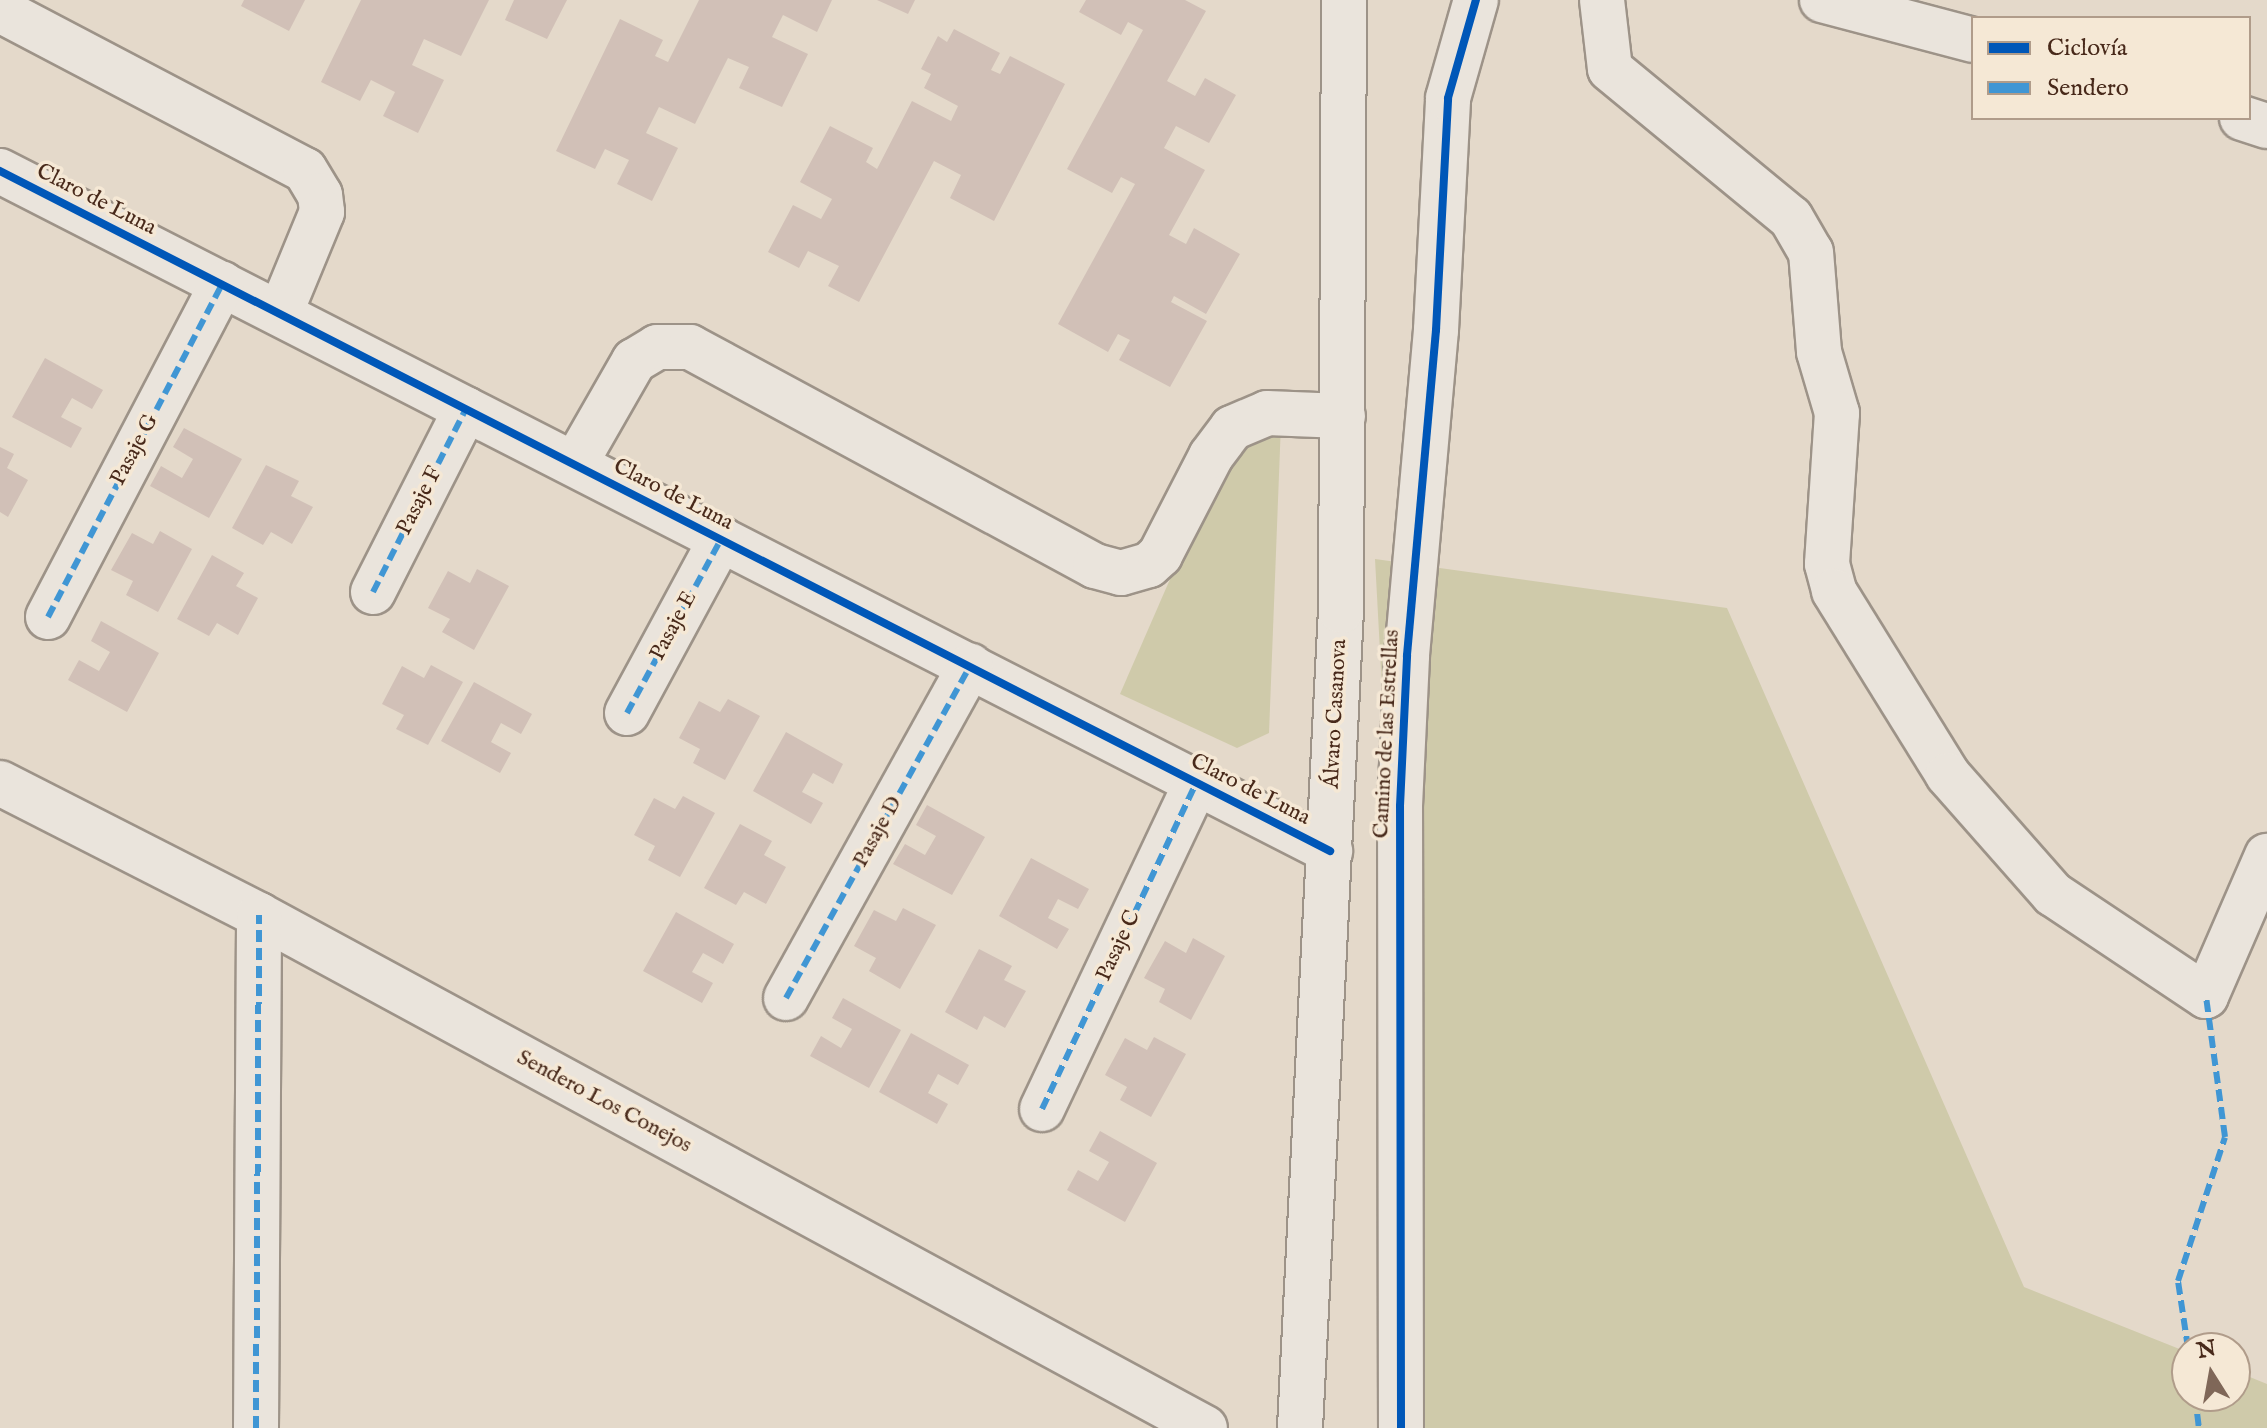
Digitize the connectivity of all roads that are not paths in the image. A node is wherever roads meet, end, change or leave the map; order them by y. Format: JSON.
{"nodes":[{"id":1,"x":1344,"y":0,"type":"edge"},
{"id":2,"x":1476,"y":0,"type":"edge"},
{"id":3,"x":1602,"y":0,"type":"edge"},
{"id":4,"x":1822,"y":0,"type":"edge"},
{"id":5,"x":0,"y":10,"type":"edge"},
{"id":6,"x":1971,"y":39,"type":"edge"},
{"id":7,"x":0,"y":171,"type":"edge"},
{"id":8,"x":222,"y":284,"type":"junction"},
{"id":9,"x":280,"y":314,"type":"junction"},
{"id":10,"x":466,"y":409,"type":"junction"},
{"id":11,"x":1343,"y":416,"type":"junction"},
{"id":12,"x":575,"y":464,"type":"junction"},
{"id":13,"x":721,"y":539,"type":"junction"},
{"id":14,"x":373,"y":592,"type":"dead end"},
{"id":15,"x":48,"y":617,"type":"dead end"},
{"id":16,"x":970,"y":666,"type":"junction"},
{"id":17,"x":627,"y":713,"type":"dead end"},
{"id":18,"x":0,"y":783,"type":"edge"},
{"id":19,"x":1196,"y":783,"type":"junction"},
{"id":20,"x":1330,"y":851,"type":"junction"},
{"id":21,"x":2267,"y":856,"type":"edge"},
{"id":22,"x":259,"y":915,"type":"junction"},
{"id":23,"x":786,"y":998,"type":"dead end"},
{"id":24,"x":1042,"y":1109,"type":"dead end"},
{"id":25,"x":256,"y":1428,"type":"edge"},
{"id":26,"x":1205,"y":1428,"type":"edge"},
{"id":27,"x":1300,"y":1428,"type":"edge"},
{"id":28,"x":1401,"y":1428,"type":"edge"}],
"edges":[{"from":1,"to":11,"type":"street","name":"Álvaro Casanova"},
{"from":2,"to":28,"type":"street","name":"Camino de las Estrellas"},
{"from":3,"to":21,"type":"street"},
{"from":4,"to":6,"type":"street"},
{"from":5,"to":9,"type":"street"},
{"from":7,"to":8,"type":"street","name":"Claro de Luna"},
{"from":8,"to":9,"type":"street","name":"Claro de Luna"},
{"from":8,"to":15,"type":"street","name":"Pasaje G"},
{"from":9,"to":10,"type":"street","name":"Claro de Luna"},
{"from":10,"to":12,"type":"street","name":"Claro de Luna"},
{"from":10,"to":14,"type":"street","name":"Pasaje F"},
{"from":11,"to":12,"type":"street"},
{"from":11,"to":20,"type":"street","name":"Álvaro Casanova"},
{"from":12,"to":13,"type":"street","name":"Claro de Luna"},
{"from":13,"to":16,"type":"street","name":"Claro de Luna"},
{"from":13,"to":17,"type":"street","name":"Pasaje E"},
{"from":16,"to":19,"type":"street","name":"Claro de Luna"},
{"from":16,"to":23,"type":"street","name":"Pasaje D"},
{"from":18,"to":22,"type":"street","name":"Sendero Los Conejos"},
{"from":19,"to":20,"type":"street","name":"Claro de Luna"},
{"from":19,"to":24,"type":"street","name":"Pasaje C"},
{"from":20,"to":27,"type":"street","name":"Álvaro Casanova"},
{"from":22,"to":25,"type":"street"},
{"from":22,"to":26,"type":"street","name":"Sendero Los Conejos"}]}
